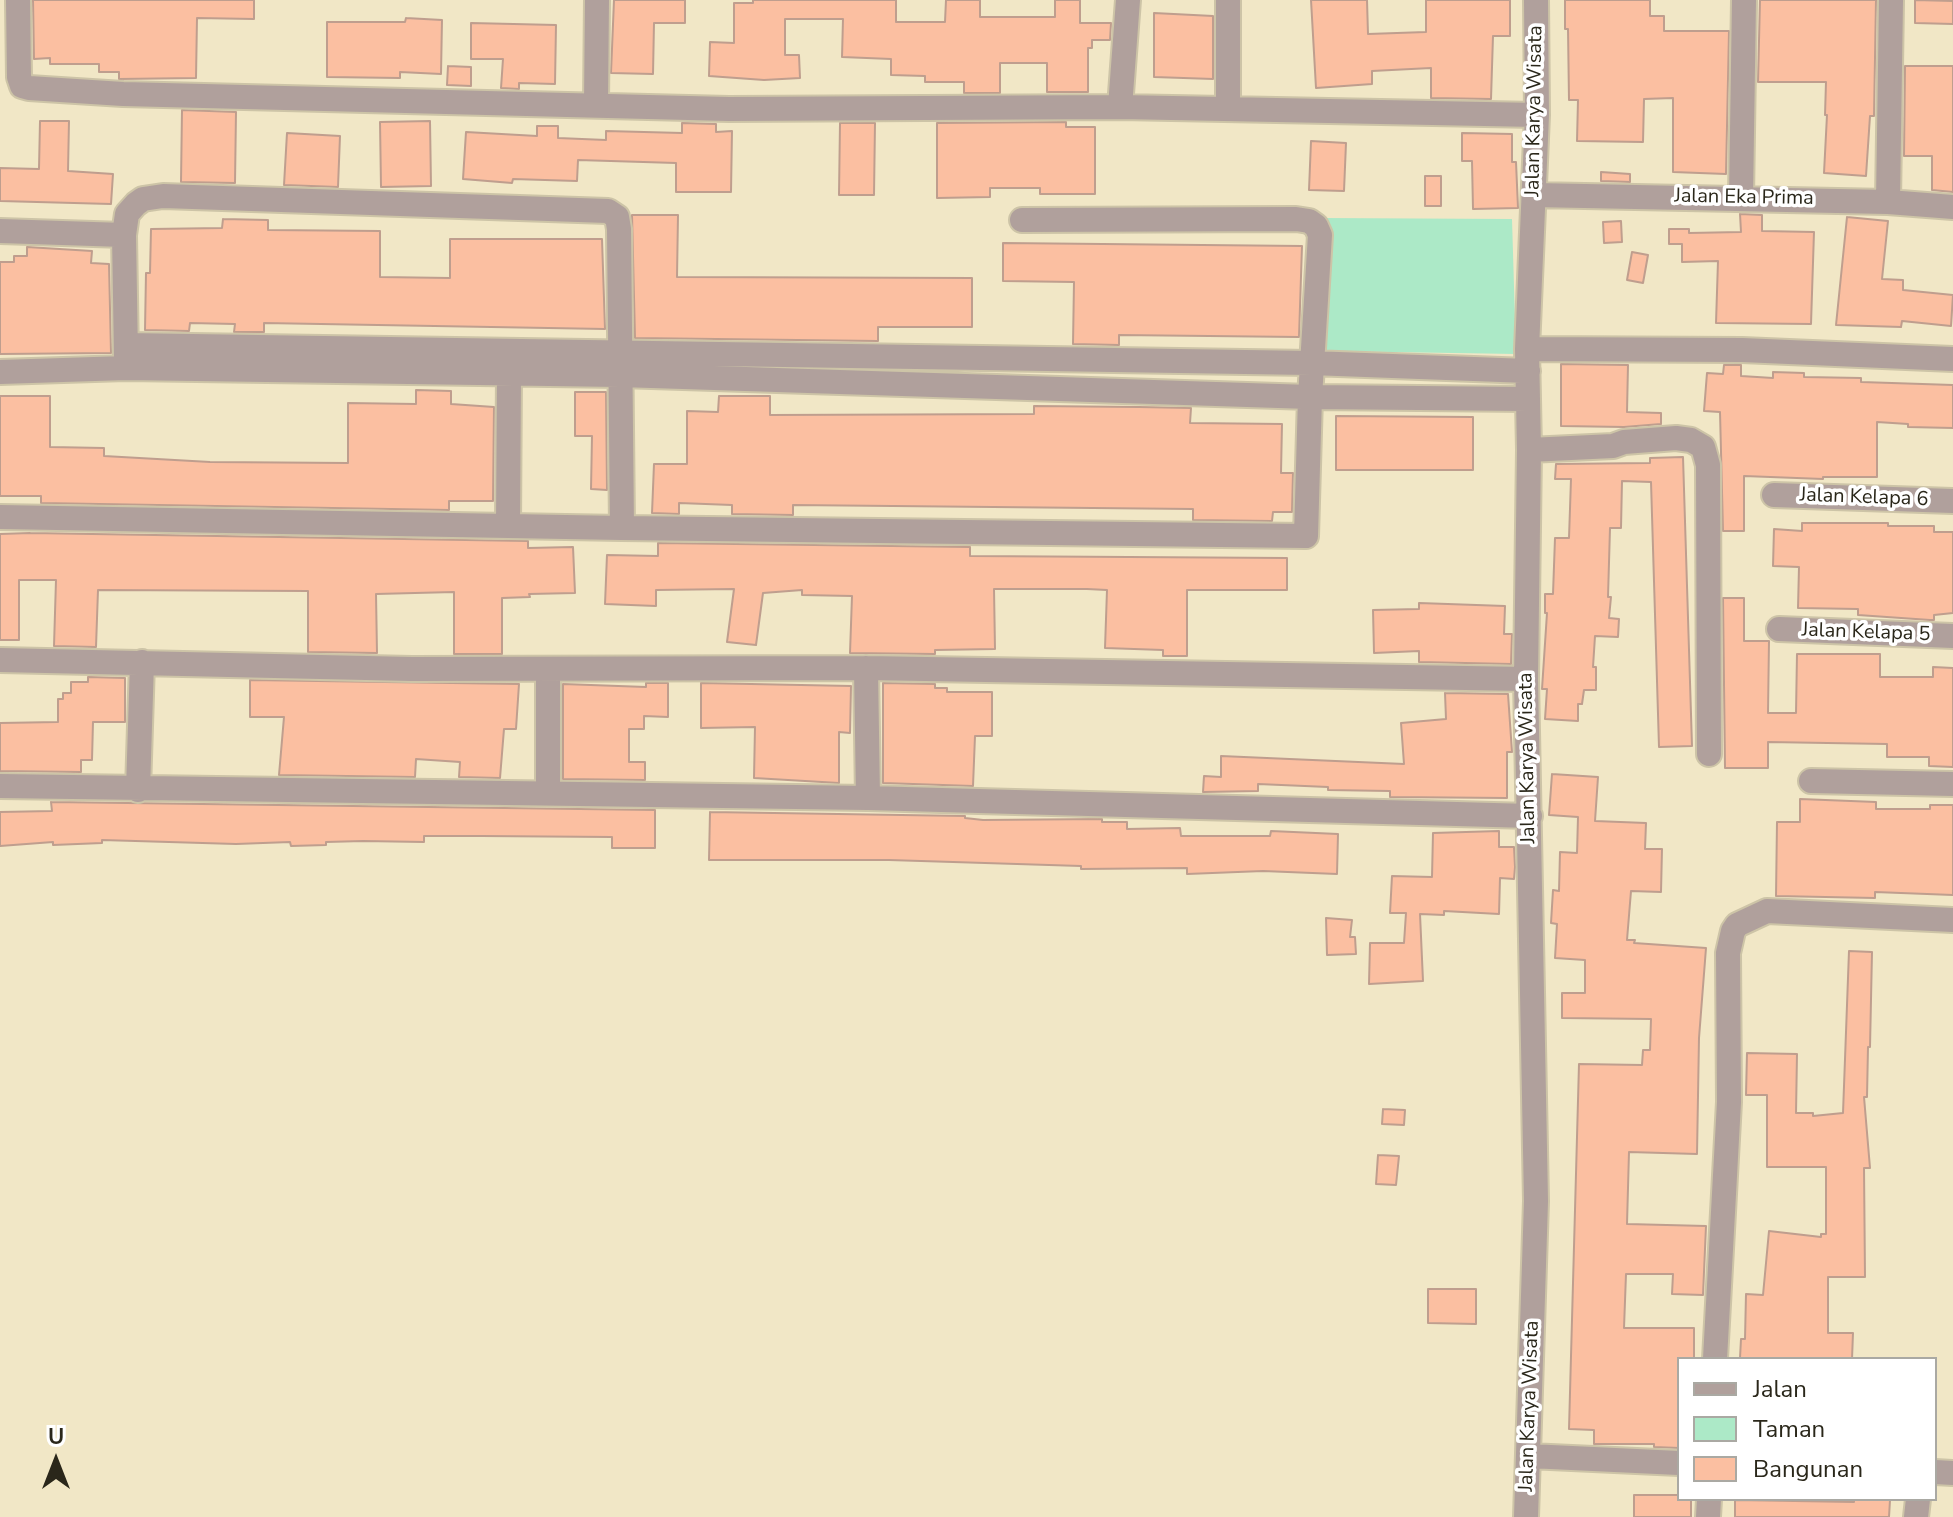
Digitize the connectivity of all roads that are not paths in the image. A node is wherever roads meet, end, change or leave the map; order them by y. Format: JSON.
{"nodes":[{"id":1,"x":0,"y":0,"type":"edge"},
{"id":2,"x":18,"y":0,"type":"edge"},
{"id":3,"x":597,"y":0,"type":"edge"},
{"id":4,"x":1128,"y":0,"type":"edge"},
{"id":5,"x":1228,"y":0,"type":"edge"},
{"id":6,"x":1536,"y":0,"type":"edge"},
{"id":7,"x":1744,"y":0,"type":"edge"},
{"id":8,"x":1891,"y":0,"type":"edge"},
{"id":9,"x":596,"y":104,"type":"junction"},
{"id":10,"x":1120,"y":107,"type":"junction"},
{"id":11,"x":1228,"y":108,"type":"junction"},
{"id":12,"x":1537,"y":115,"type":"junction"},
{"id":13,"x":1534,"y":195,"type":"junction"},
{"id":14,"x":1741,"y":198,"type":"junction"},
{"id":15,"x":1888,"y":202,"type":"junction"},
{"id":16,"x":1953,"y":207,"type":"edge"},
{"id":17,"x":1022,"y":220,"type":"dead end"},
{"id":18,"x":0,"y":231,"type":"edge"},
{"id":19,"x":124,"y":235,"type":"junction"},
{"id":20,"x":126,"y":356,"type":"junction"},
{"id":21,"x":1953,"y":359,"type":"edge"},
{"id":22,"x":1528,"y":360,"type":"junction"},
{"id":23,"x":1311,"y":363,"type":"junction"},
{"id":24,"x":620,"y":364,"type":"junction"},
{"id":25,"x":0,"y":372,"type":"edge"},
{"id":26,"x":509,"y":373,"type":"junction"},
{"id":27,"x":1310,"y":397,"type":"junction"},
{"id":28,"x":1528,"y":399,"type":"junction"},
{"id":29,"x":1529,"y":444,"type":"junction"},
{"id":30,"x":1774,"y":495,"type":"dead end"},
{"id":31,"x":1953,"y":501,"type":"edge"},
{"id":32,"x":0,"y":517,"type":"edge"},
{"id":33,"x":508,"y":526,"type":"junction"},
{"id":34,"x":622,"y":528,"type":"junction"},
{"id":35,"x":1779,"y":629,"type":"dead end"},
{"id":36,"x":1953,"y":636,"type":"edge"},
{"id":37,"x":0,"y":660,"type":"edge"},
{"id":38,"x":142,"y":662,"type":"junction"},
{"id":39,"x":866,"y":668,"type":"junction"},
{"id":40,"x":548,"y":670,"type":"junction"},
{"id":41,"x":1526,"y":679,"type":"junction"},
{"id":42,"x":1709,"y":754,"type":"dead end"},
{"id":43,"x":1811,"y":781,"type":"dead end"},
{"id":44,"x":1953,"y":784,"type":"edge"},
{"id":45,"x":0,"y":786,"type":"edge"},
{"id":46,"x":138,"y":790,"type":"junction"},
{"id":47,"x":548,"y":793,"type":"junction"},
{"id":48,"x":868,"y":798,"type":"junction"},
{"id":49,"x":1530,"y":816,"type":"junction"},
{"id":50,"x":1953,"y":920,"type":"edge"},
{"id":51,"x":1715,"y":1357,"type":"edge"},
{"id":52,"x":1529,"y":1456,"type":"junction"},
{"id":53,"x":1677,"y":1463,"type":"edge"},
{"id":54,"x":1526,"y":1517,"type":"edge"}],
"edges":[{"from":1,"to":2,"type":"street"},
{"from":2,"to":9,"type":"street"},
{"from":3,"to":9,"type":"street"},
{"from":4,"to":10,"type":"street"},
{"from":5,"to":11,"type":"street"},
{"from":6,"to":12,"type":"street","name":"Jalan Karya Wisata"},
{"from":7,"to":14,"type":"street"},
{"from":8,"to":15,"type":"street"},
{"from":9,"to":10,"type":"street"},
{"from":10,"to":11,"type":"street"},
{"from":11,"to":12,"type":"street"},
{"from":12,"to":13,"type":"street","name":"Jalan Karya Wisata"},
{"from":13,"to":14,"type":"street","name":"Jalan Eka Prima"},
{"from":13,"to":22,"type":"street","name":"Jalan Karya Wisata"},
{"from":14,"to":15,"type":"street","name":"Jalan Eka Prima"},
{"from":15,"to":16,"type":"street","name":"Jalan Eka Prima"},
{"from":17,"to":23,"type":"street"},
{"from":18,"to":19,"type":"street"},
{"from":19,"to":20,"type":"street"},
{"from":19,"to":24,"type":"street"},
{"from":20,"to":24,"type":"street"},
{"from":20,"to":25,"type":"street"},
{"from":20,"to":26,"type":"street"},
{"from":21,"to":22,"type":"street"},
{"from":22,"to":23,"type":"street"},
{"from":22,"to":28,"type":"street","name":"Jalan Karya Wisata"},
{"from":23,"to":24,"type":"street"},
{"from":23,"to":27,"type":"street"},
{"from":24,"to":26,"type":"street"},
{"from":24,"to":27,"type":"street"},
{"from":24,"to":34,"type":"street"},
{"from":26,"to":33,"type":"street"},
{"from":27,"to":28,"type":"street"},
{"from":27,"to":34,"type":"street"},
{"from":28,"to":29,"type":"street","name":"Jalan Karya Wisata"},
{"from":29,"to":41,"type":"street","name":"Jalan Karya Wisata"},
{"from":29,"to":42,"type":"street"},
{"from":30,"to":31,"type":"street","name":"Jalan Kelapa 6"},
{"from":32,"to":33,"type":"street"},
{"from":33,"to":34,"type":"street"},
{"from":35,"to":36,"type":"street","name":"Jalan Kelapa 5"},
{"from":37,"to":38,"type":"street"},
{"from":38,"to":40,"type":"street"},
{"from":38,"to":46,"type":"street"},
{"from":39,"to":40,"type":"street"},
{"from":39,"to":41,"type":"street"},
{"from":39,"to":48,"type":"street"},
{"from":40,"to":47,"type":"street"},
{"from":41,"to":49,"type":"street","name":"Jalan Karya Wisata"},
{"from":43,"to":44,"type":"street"},
{"from":45,"to":46,"type":"street"},
{"from":46,"to":47,"type":"street"},
{"from":47,"to":48,"type":"street"},
{"from":48,"to":49,"type":"street"},
{"from":49,"to":52,"type":"street","name":"Jalan Karya Wisata"},
{"from":50,"to":51,"type":"street"},
{"from":52,"to":53,"type":"street"},
{"from":52,"to":54,"type":"street","name":"Jalan Karya Wisata"}]}
